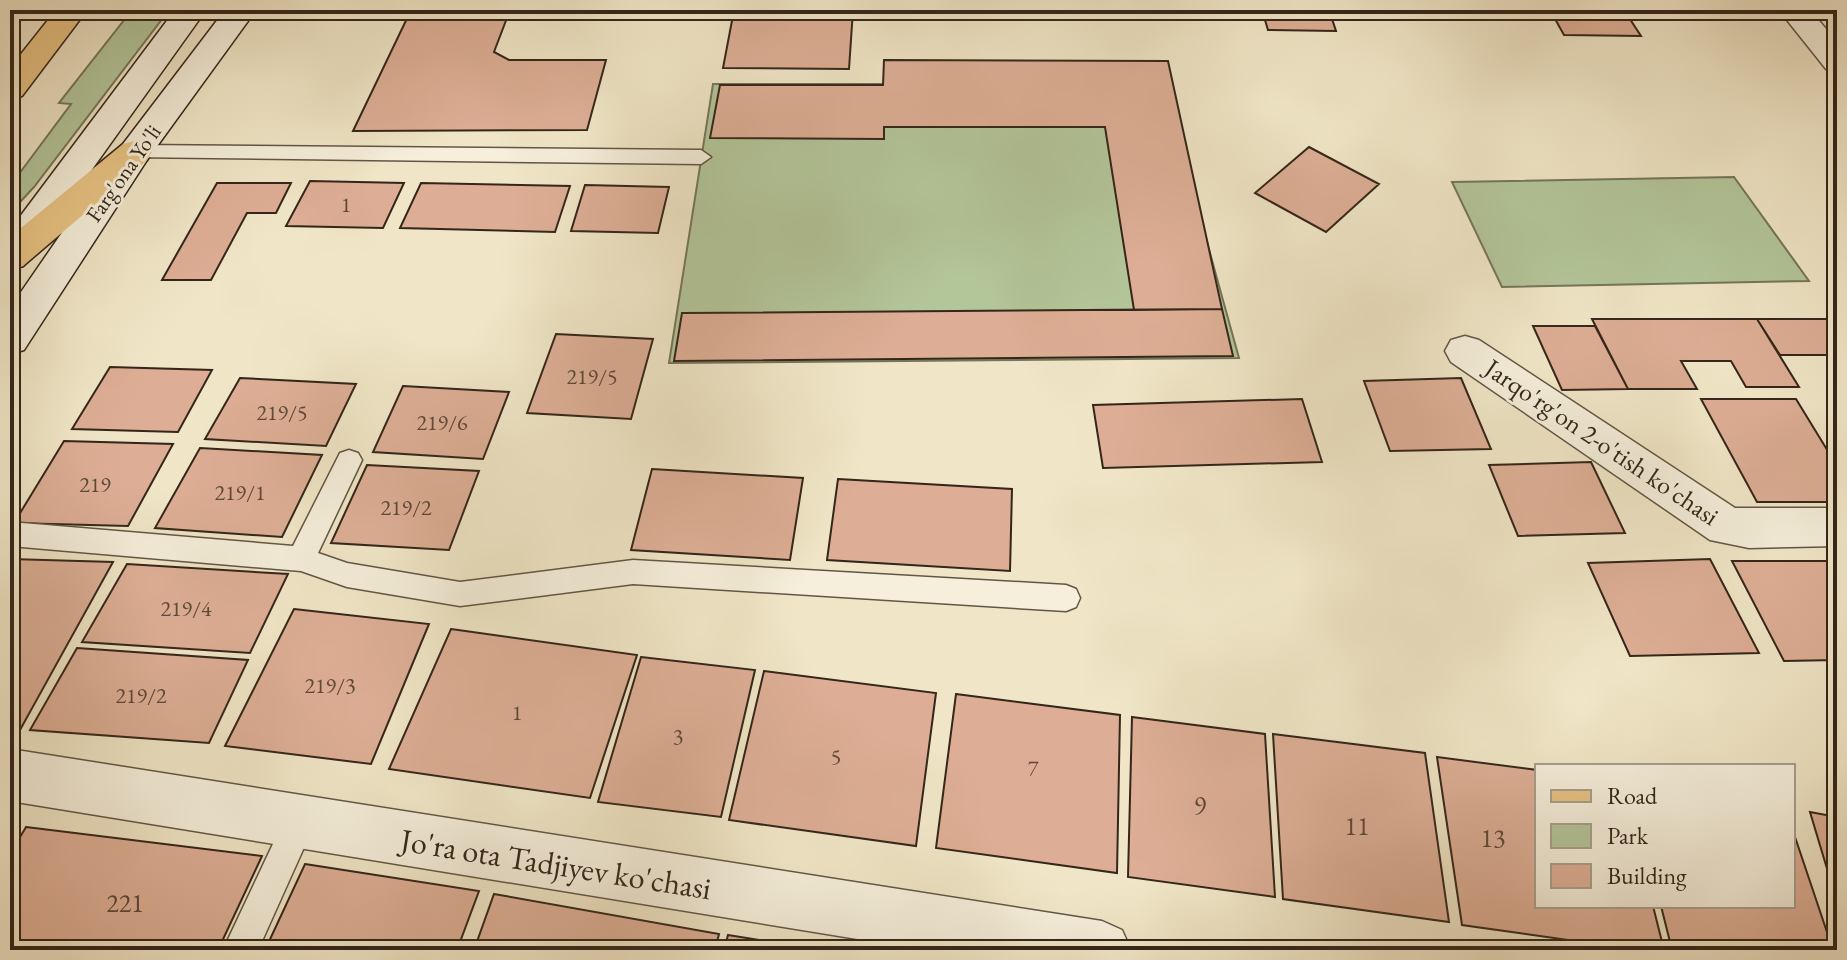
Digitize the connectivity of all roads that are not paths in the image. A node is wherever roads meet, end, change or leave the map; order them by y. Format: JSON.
{"nodes":[{"id":1,"x":72,"y":10,"type":"edge"},
{"id":2,"x":191,"y":10,"type":"edge"},
{"id":3,"x":241,"y":10,"type":"edge"},
{"id":4,"x":1794,"y":10,"type":"edge"},
{"id":5,"x":1837,"y":62,"type":"edge"},
{"id":6,"x":10,"y":89,"type":"edge"},
{"id":7,"x":135,"y":152,"type":"junction"},
{"id":8,"x":701,"y":157,"type":"dead end"},
{"id":9,"x":10,"y":257,"type":"edge"},
{"id":10,"x":10,"y":339,"type":"edge"},
{"id":11,"x":1465,"y":351,"type":"dead end"},
{"id":12,"x":349,"y":460,"type":"dead end"},
{"id":13,"x":1837,"y":527,"type":"edge"},
{"id":14,"x":10,"y":534,"type":"edge"},
{"id":15,"x":301,"y":559,"type":"junction"},
{"id":16,"x":1066,"y":598,"type":"dead end"},
{"id":17,"x":10,"y":775,"type":"edge"},
{"id":18,"x":299,"y":823,"type":"junction"},
{"id":19,"x":947,"y":938,"type":"edge"},
{"id":20,"x":240,"y":950,"type":"edge"},
{"id":21,"x":1102,"y":950,"type":"edge"}],
"edges":[{"from":1,"to":6,"type":"main road"},
{"from":2,"to":9,"type":"street","name":"Farg'ona Yo'li"},
{"from":3,"to":7,"type":"street","name":"Farg'ona Yo'li"},
{"from":4,"to":5,"type":"street"},
{"from":7,"to":8,"type":"lane"},
{"from":7,"to":9,"type":"main road"},
{"from":7,"to":10,"type":"street","name":"Farg'ona Yo'li"},
{"from":11,"to":13,"type":"street","name":"Jarqo'rg'on 2-o'tish ko'chasi"},
{"from":12,"to":15,"type":"lane"},
{"from":14,"to":15,"type":"lane"},
{"from":15,"to":16,"type":"lane"},
{"from":17,"to":18,"type":"street","name":"Jo'ra ota Tadjiyev ko'chasi"},
{"from":18,"to":19,"type":"street","name":"Jo'ra ota Tadjiyev ko'chasi"},
{"from":18,"to":20,"type":"lane"},
{"from":19,"to":21,"type":"street","name":"Jo'ra ota Tadjiyev ko'chasi"}]}
